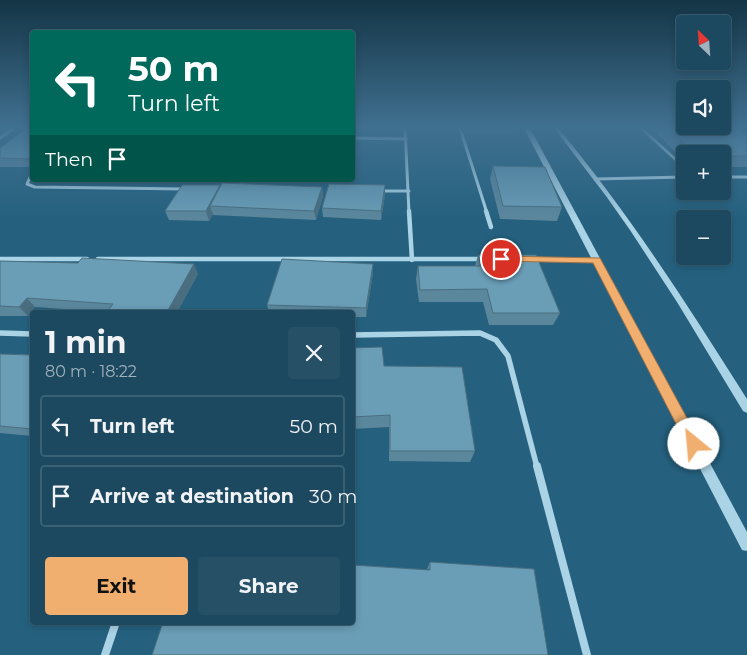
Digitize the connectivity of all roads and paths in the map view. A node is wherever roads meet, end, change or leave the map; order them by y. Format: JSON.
{"nodes":[{"id":1,"x":407,"y":159,"type":"edge"},
{"id":2,"x":469,"y":159,"type":"edge"},
{"id":3,"x":543,"y":159,"type":"edge"},
{"id":4,"x":579,"y":159,"type":"edge"},
{"id":5,"x":30,"y":176,"type":"edge"},
{"id":6,"x":731,"y":177,"type":"edge"},
{"id":7,"x":747,"y":177,"type":"edge"},
{"id":8,"x":676,"y":178,"type":"edge"},
{"id":9,"x":595,"y":179,"type":"junction"},
{"id":10,"x":192,"y":189,"type":"edge"},
{"id":11,"x":369,"y":190,"type":"edge"},
{"id":12,"x":409,"y":191,"type":"junction"},
{"id":13,"x":490,"y":227,"type":"dead end"},
{"id":14,"x":0,"y":259,"type":"edge"},
{"id":15,"x":491,"y":259,"type":"edge"},
{"id":16,"x":520,"y":259,"type":"edge"},
{"id":17,"x":412,"y":260,"type":"junction"},
{"id":18,"x":597,"y":260,"type":"junction"},
{"id":19,"x":0,"y":333,"type":"edge"},
{"id":20,"x":30,"y":334,"type":"edge"},
{"id":21,"x":355,"y":335,"type":"edge"},
{"id":22,"x":747,"y":408,"type":"edge"},
{"id":23,"x":747,"y":545,"type":"edge"},
{"id":24,"x":115,"y":625,"type":"edge"},
{"id":25,"x":105,"y":655,"type":"edge"},
{"id":26,"x":587,"y":655,"type":"edge"}],
"edges":[{"from":1,"to":12,"type":"street"},
{"from":2,"to":13,"type":"street"},
{"from":3,"to":18,"type":"street"},
{"from":4,"to":9,"type":"street"},
{"from":5,"to":10,"type":"street"},
{"from":6,"to":7,"type":"street"},
{"from":8,"to":9,"type":"street"},
{"from":9,"to":22,"type":"street"},
{"from":11,"to":12,"type":"street"},
{"from":12,"to":17,"type":"street"},
{"from":14,"to":17,"type":"street"},
{"from":15,"to":17,"type":"street"},
{"from":16,"to":18,"type":"street"},
{"from":18,"to":23,"type":"street"},
{"from":19,"to":20,"type":"street"},
{"from":21,"to":26,"type":"street"},
{"from":24,"to":25,"type":"street"}]}
